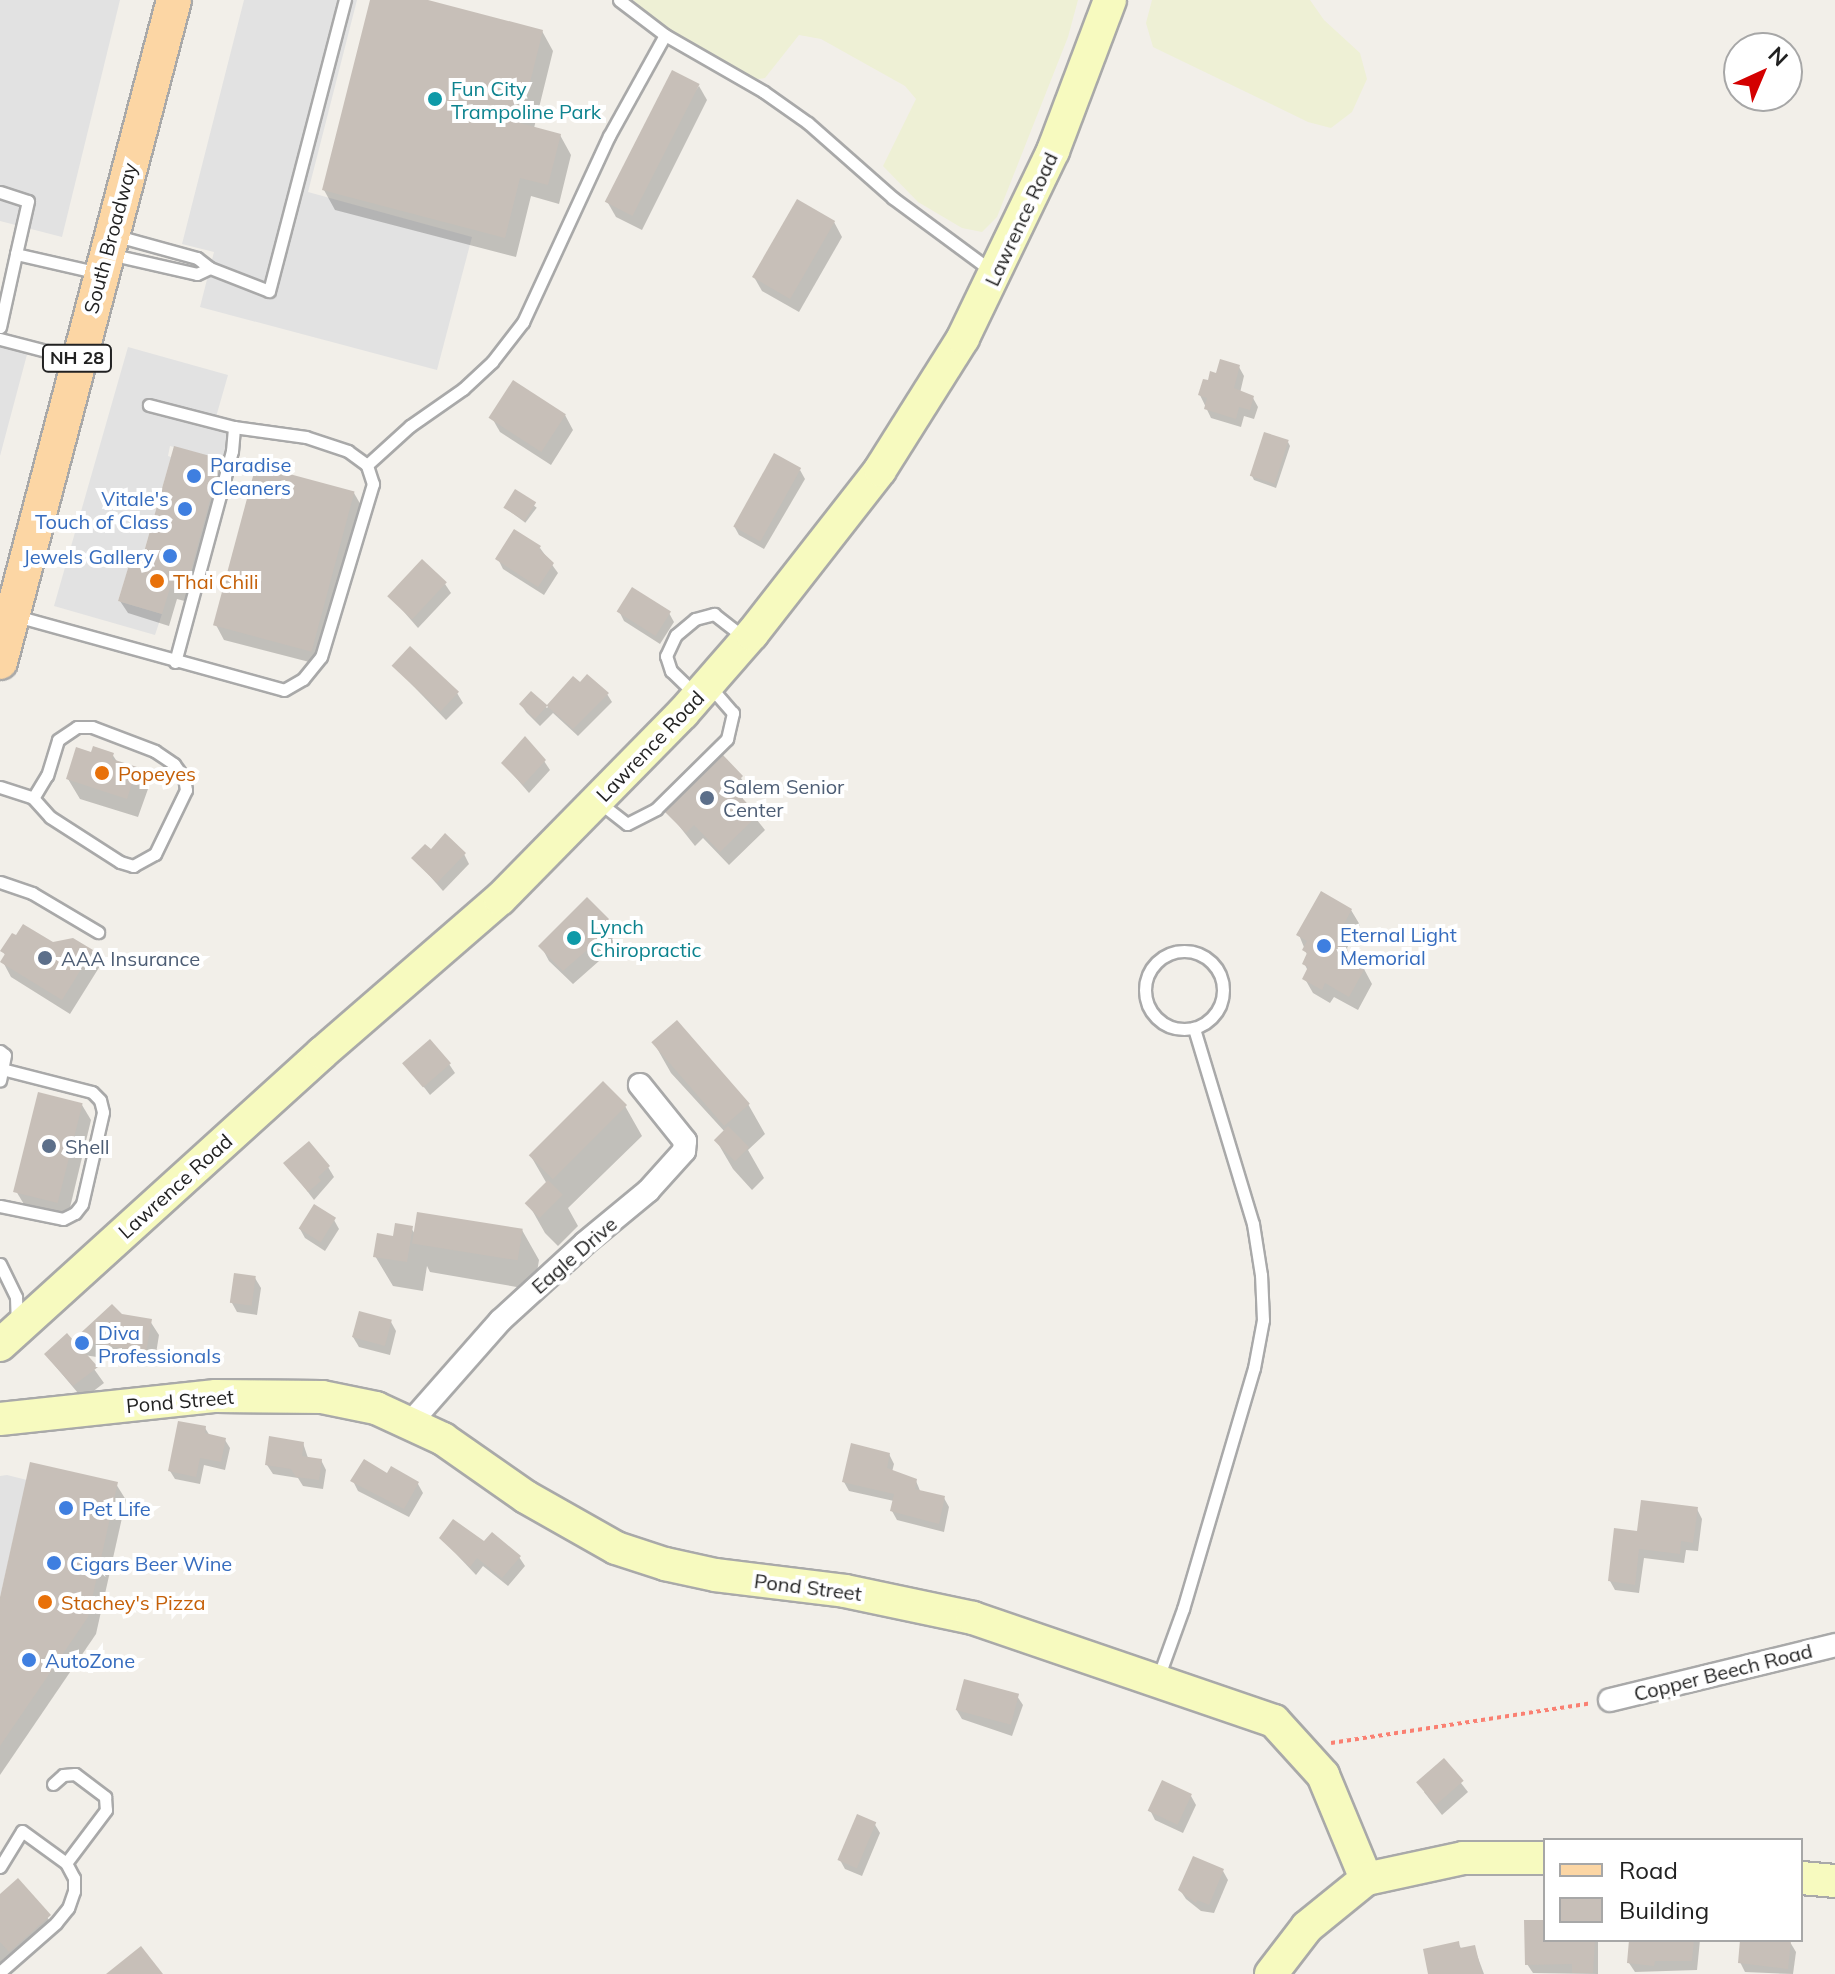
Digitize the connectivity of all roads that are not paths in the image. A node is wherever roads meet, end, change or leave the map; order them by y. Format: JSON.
{"nodes":[{"id":1,"x":173,"y":0,"type":"edge"},
{"id":2,"x":345,"y":0,"type":"edge"},
{"id":3,"x":619,"y":0,"type":"edge"},
{"id":4,"x":1110,"y":0,"type":"edge"},
{"id":5,"x":665,"y":35,"type":"junction"},
{"id":6,"x":0,"y":192,"type":"edge"},
{"id":7,"x":16,"y":254,"type":"junction"},
{"id":8,"x":105,"y":254,"type":"junction"},
{"id":9,"x":210,"y":268,"type":"junction"},
{"id":10,"x":996,"y":274,"type":"junction"},
{"id":11,"x":0,"y":327,"type":"edge"},
{"id":12,"x":0,"y":339,"type":"edge"},
{"id":13,"x":77,"y":359,"type":"junction"},
{"id":14,"x":149,"y":405,"type":"dead end"},
{"id":15,"x":234,"y":427,"type":"junction"},
{"id":16,"x":367,"y":465,"type":"junction"},
{"id":17,"x":12,"y":615,"type":"junction"},
{"id":18,"x":747,"y":640,"type":"junction"},
{"id":19,"x":0,"y":662,"type":"edge"},
{"id":20,"x":175,"y":662,"type":"junction"},
{"id":21,"x":703,"y":690,"type":"junction"},
{"id":22,"x":0,"y":787,"type":"edge"},
{"id":23,"x":33,"y":798,"type":"junction"},
{"id":24,"x":598,"y":801,"type":"junction"},
{"id":25,"x":0,"y":882,"type":"edge"},
{"id":26,"x":98,"y":932,"type":"dead end"},
{"id":27,"x":1194,"y":1028,"type":"junction"},
{"id":28,"x":0,"y":1051,"type":"edge"},
{"id":29,"x":1,"y":1075,"type":"edge"},
{"id":30,"x":640,"y":1085,"type":"dead end"},
{"id":31,"x":0,"y":1206,"type":"edge"},
{"id":32,"x":0,"y":1264,"type":"edge"},
{"id":33,"x":8,"y":1338,"type":"edge"},
{"id":34,"x":0,"y":1419,"type":"edge"},
{"id":35,"x":411,"y":1422,"type":"junction"},
{"id":36,"x":1835,"y":1645,"type":"edge"},
{"id":37,"x":1157,"y":1681,"type":"junction"},
{"id":38,"x":1610,"y":1700,"type":"road end"},
{"id":39,"x":53,"y":1784,"type":"dead end"},
{"id":40,"x":1543,"y":1858,"type":"edge"},
{"id":41,"x":66,"y":1863,"type":"junction"},
{"id":42,"x":0,"y":1867,"type":"edge"},
{"id":43,"x":1803,"y":1878,"type":"edge"},
{"id":44,"x":1366,"y":1879,"type":"junction"},
{"id":45,"x":1835,"y":1881,"type":"edge"},
{"id":46,"x":0,"y":1972,"type":"edge"},
{"id":47,"x":1271,"y":1974,"type":"edge"}],
"edges":[{"from":1,"to":8,"type":"main road","name":"South Broadway","number":"NH 28"},
{"from":2,"to":9,"type":"lane"},
{"from":3,"to":5,"type":"lane"},
{"from":4,"to":10,"type":"street","name":"Lawrence Road"},
{"from":5,"to":10,"type":"lane"},
{"from":5,"to":16,"type":"lane"},
{"from":6,"to":7,"type":"lane"},
{"from":7,"to":8,"type":"lane"},
{"from":7,"to":11,"type":"lane"},
{"from":8,"to":9,"type":"lane"},
{"from":8,"to":9,"type":"lane"},
{"from":8,"to":13,"type":"main road","name":"South Broadway","number":"NH 28"},
{"from":10,"to":18,"type":"street","name":"Lawrence Road"},
{"from":12,"to":13,"type":"lane"},
{"from":13,"to":17,"type":"main road","name":"South Broadway","number":"NH 28"},
{"from":14,"to":15,"type":"lane"},
{"from":15,"to":16,"type":"lane"},
{"from":15,"to":20,"type":"lane"},
{"from":16,"to":20,"type":"lane"},
{"from":17,"to":19,"type":"main road","name":"South Broadway","number":"NH 28"},
{"from":17,"to":20,"type":"lane"},
{"from":18,"to":21,"type":"street","name":"Lawrence Road"},
{"from":18,"to":21,"type":"lane"},
{"from":21,"to":24,"type":"street","name":"Lawrence Road"},
{"from":21,"to":24,"type":"lane"},
{"from":22,"to":23,"type":"lane"},
{"from":23,"to":23,"type":"lane"},
{"from":24,"to":33,"type":"street","name":"Lawrence Road"},
{"from":25,"to":26,"type":"lane"},
{"from":27,"to":27,"type":"lane"},
{"from":27,"to":37,"type":"lane"},
{"from":28,"to":29,"type":"lane"},
{"from":29,"to":31,"type":"lane"},
{"from":30,"to":35,"type":"street","name":"Eagle Drive"},
{"from":32,"to":33,"type":"lane"},
{"from":34,"to":35,"type":"street","name":"Pond Street"},
{"from":35,"to":37,"type":"street","name":"Pond Street"},
{"from":36,"to":38,"type":"street","name":"Copper Beech Road"},
{"from":37,"to":44,"type":"street","name":"Pond Street"},
{"from":39,"to":41,"type":"lane"},
{"from":40,"to":44,"type":"street"},
{"from":41,"to":42,"type":"lane"},
{"from":41,"to":46,"type":"lane"},
{"from":43,"to":45,"type":"street"},
{"from":44,"to":47,"type":"street"}]}
